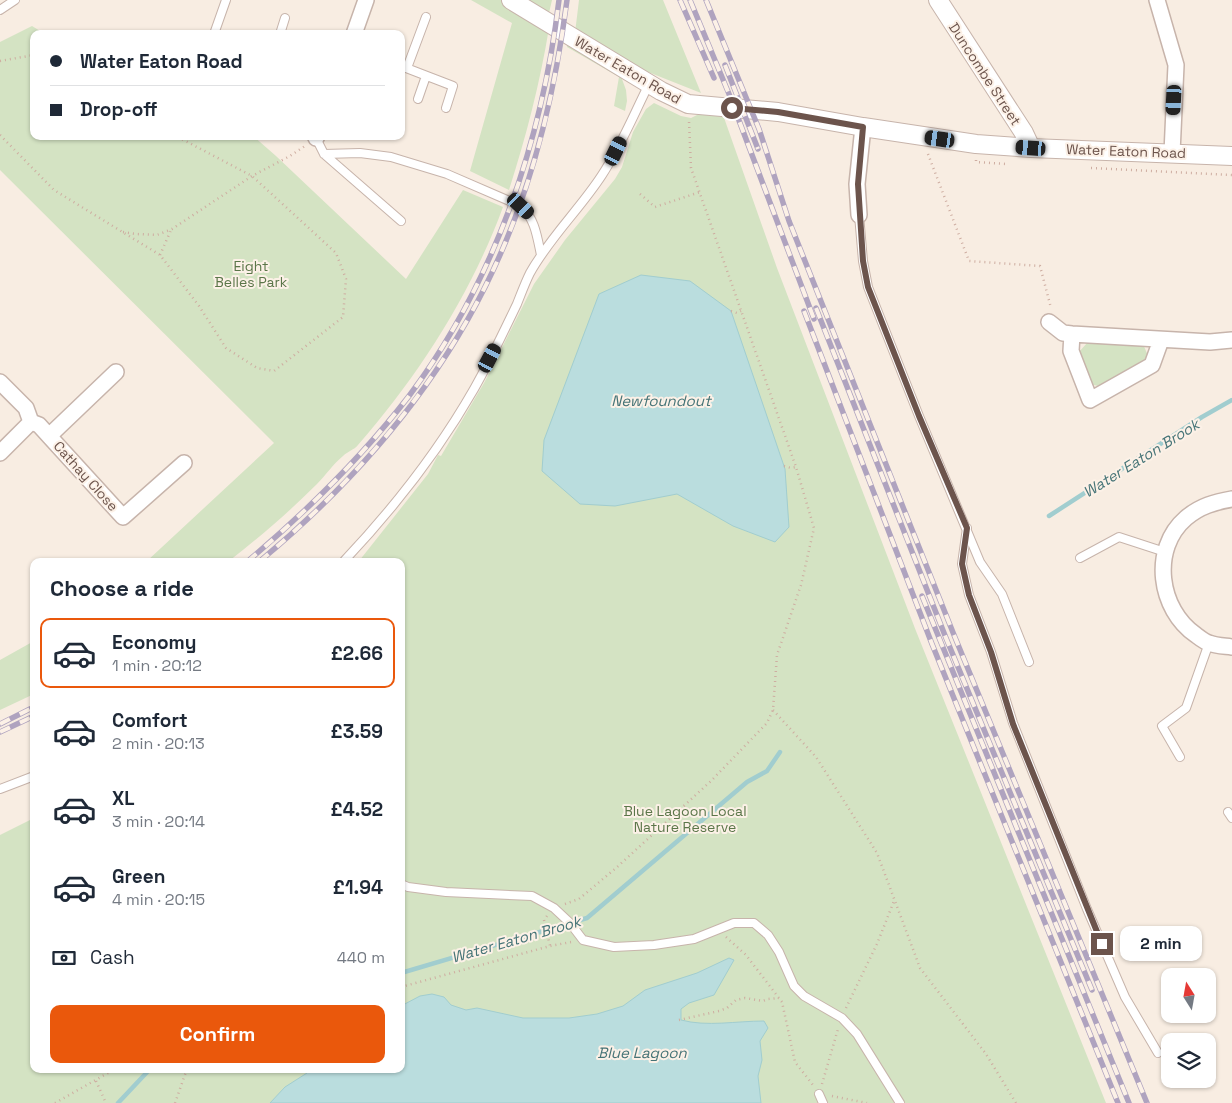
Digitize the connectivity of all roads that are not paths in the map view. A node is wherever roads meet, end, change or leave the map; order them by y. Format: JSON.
{"nodes":[{"id":1,"x":15,"y":0,"type":"edge"},
{"id":2,"x":226,"y":0,"type":"edge"},
{"id":3,"x":366,"y":0,"type":"edge"},
{"id":4,"x":511,"y":0,"type":"edge"},
{"id":5,"x":938,"y":0,"type":"edge"},
{"id":6,"x":1157,"y":0,"type":"edge"},
{"id":7,"x":0,"y":10,"type":"edge"},
{"id":8,"x":426,"y":17,"type":"dead end"},
{"id":9,"x":285,"y":18,"type":"dead end"},
{"id":10,"x":215,"y":30,"type":"edge"},
{"id":11,"x":281,"y":30,"type":"edge"},
{"id":12,"x":355,"y":30,"type":"edge"},
{"id":13,"x":405,"y":65,"type":"edge"},
{"id":14,"x":405,"y":67,"type":"edge"},
{"id":15,"x":426,"y":76,"type":"junction"},
{"id":16,"x":649,"y":84,"type":"junction"},
{"id":17,"x":418,"y":99,"type":"dead end"},
{"id":18,"x":446,"y":108,"type":"dead end"},
{"id":19,"x":863,"y":127,"type":"junction"},
{"id":20,"x":317,"y":140,"type":"edge"},
{"id":21,"x":1031,"y":148,"type":"junction"},
{"id":22,"x":1172,"y":153,"type":"junction"},
{"id":23,"x":324,"y":154,"type":"junction"},
{"id":24,"x":1232,"y":156,"type":"edge"},
{"id":25,"x":859,"y":215,"type":"joint"},
{"id":26,"x":401,"y":220,"type":"dead end"},
{"id":27,"x":541,"y":255,"type":"junction"},
{"id":28,"x":1050,"y":322,"type":"road end"},
{"id":29,"x":1072,"y":334,"type":"junction"},
{"id":30,"x":1161,"y":340,"type":"junction"},
{"id":31,"x":1232,"y":340,"type":"edge"},
{"id":32,"x":116,"y":372,"type":"dead end"},
{"id":33,"x":0,"y":382,"type":"edge"},
{"id":34,"x":31,"y":422,"type":"junction"},
{"id":35,"x":50,"y":436,"type":"junction"},
{"id":36,"x":0,"y":453,"type":"edge"},
{"id":37,"x":184,"y":462,"type":"dead end"},
{"id":38,"x":1232,"y":499,"type":"edge"},
{"id":39,"x":967,"y":528,"type":"junction"},
{"id":40,"x":1165,"y":552,"type":"junction"},
{"id":41,"x":347,"y":558,"type":"edge"},
{"id":42,"x":1080,"y":558,"type":"dead end"},
{"id":43,"x":1209,"y":643,"type":"junction"},
{"id":44,"x":1232,"y":648,"type":"edge"},
{"id":45,"x":1029,"y":662,"type":"dead end"},
{"id":46,"x":1180,"y":757,"type":"dead end"},
{"id":47,"x":30,"y":778,"type":"edge"},
{"id":48,"x":0,"y":789,"type":"edge"},
{"id":49,"x":405,"y":886,"type":"edge"},
{"id":50,"x":1158,"y":1053,"type":"dead end"},
{"id":51,"x":819,"y":1094,"type":"road end"},
{"id":52,"x":823,"y":1103,"type":"edge"},
{"id":53,"x":900,"y":1103,"type":"edge"}],
"edges":[{"from":1,"to":7,"type":"lane"},
{"from":2,"to":10,"type":"lane"},
{"from":3,"to":12,"type":"street"},
{"from":4,"to":16,"type":"street","name":"Water Eaton Road"},
{"from":5,"to":21,"type":"street","name":"Duncombe Street"},
{"from":6,"to":22,"type":"street"},
{"from":8,"to":13,"type":"lane"},
{"from":9,"to":11,"type":"lane"},
{"from":14,"to":15,"type":"lane"},
{"from":15,"to":17,"type":"lane"},
{"from":15,"to":18,"type":"lane"},
{"from":16,"to":19,"type":"street","name":"Water Eaton Road"},
{"from":16,"to":27,"type":"lane"},
{"from":19,"to":21,"type":"street","name":"Water Eaton Road"},
{"from":19,"to":25,"type":"street"},
{"from":20,"to":23,"type":"lane"},
{"from":21,"to":22,"type":"street","name":"Water Eaton Road"},
{"from":22,"to":24,"type":"street","name":"Water Eaton Road"},
{"from":23,"to":26,"type":"lane"},
{"from":23,"to":27,"type":"lane"},
{"from":25,"to":39,"type":"lane"},
{"from":27,"to":41,"type":"lane"},
{"from":28,"to":29,"type":"street"},
{"from":29,"to":30,"type":"street"},
{"from":29,"to":30,"type":"street"},
{"from":30,"to":31,"type":"street"},
{"from":32,"to":35,"type":"street"},
{"from":33,"to":34,"type":"street"},
{"from":34,"to":35,"type":"street","name":"Cathay Close"},
{"from":34,"to":36,"type":"street"},
{"from":35,"to":37,"type":"street","name":"Cathay Close"},
{"from":38,"to":40,"type":"street"},
{"from":39,"to":45,"type":"lane"},
{"from":39,"to":50,"type":"lane"},
{"from":40,"to":42,"type":"lane"},
{"from":40,"to":43,"type":"street"},
{"from":43,"to":44,"type":"street"},
{"from":43,"to":46,"type":"lane"},
{"from":47,"to":48,"type":"lane"},
{"from":49,"to":53,"type":"lane"},
{"from":51,"to":52,"type":"lane"}]}
